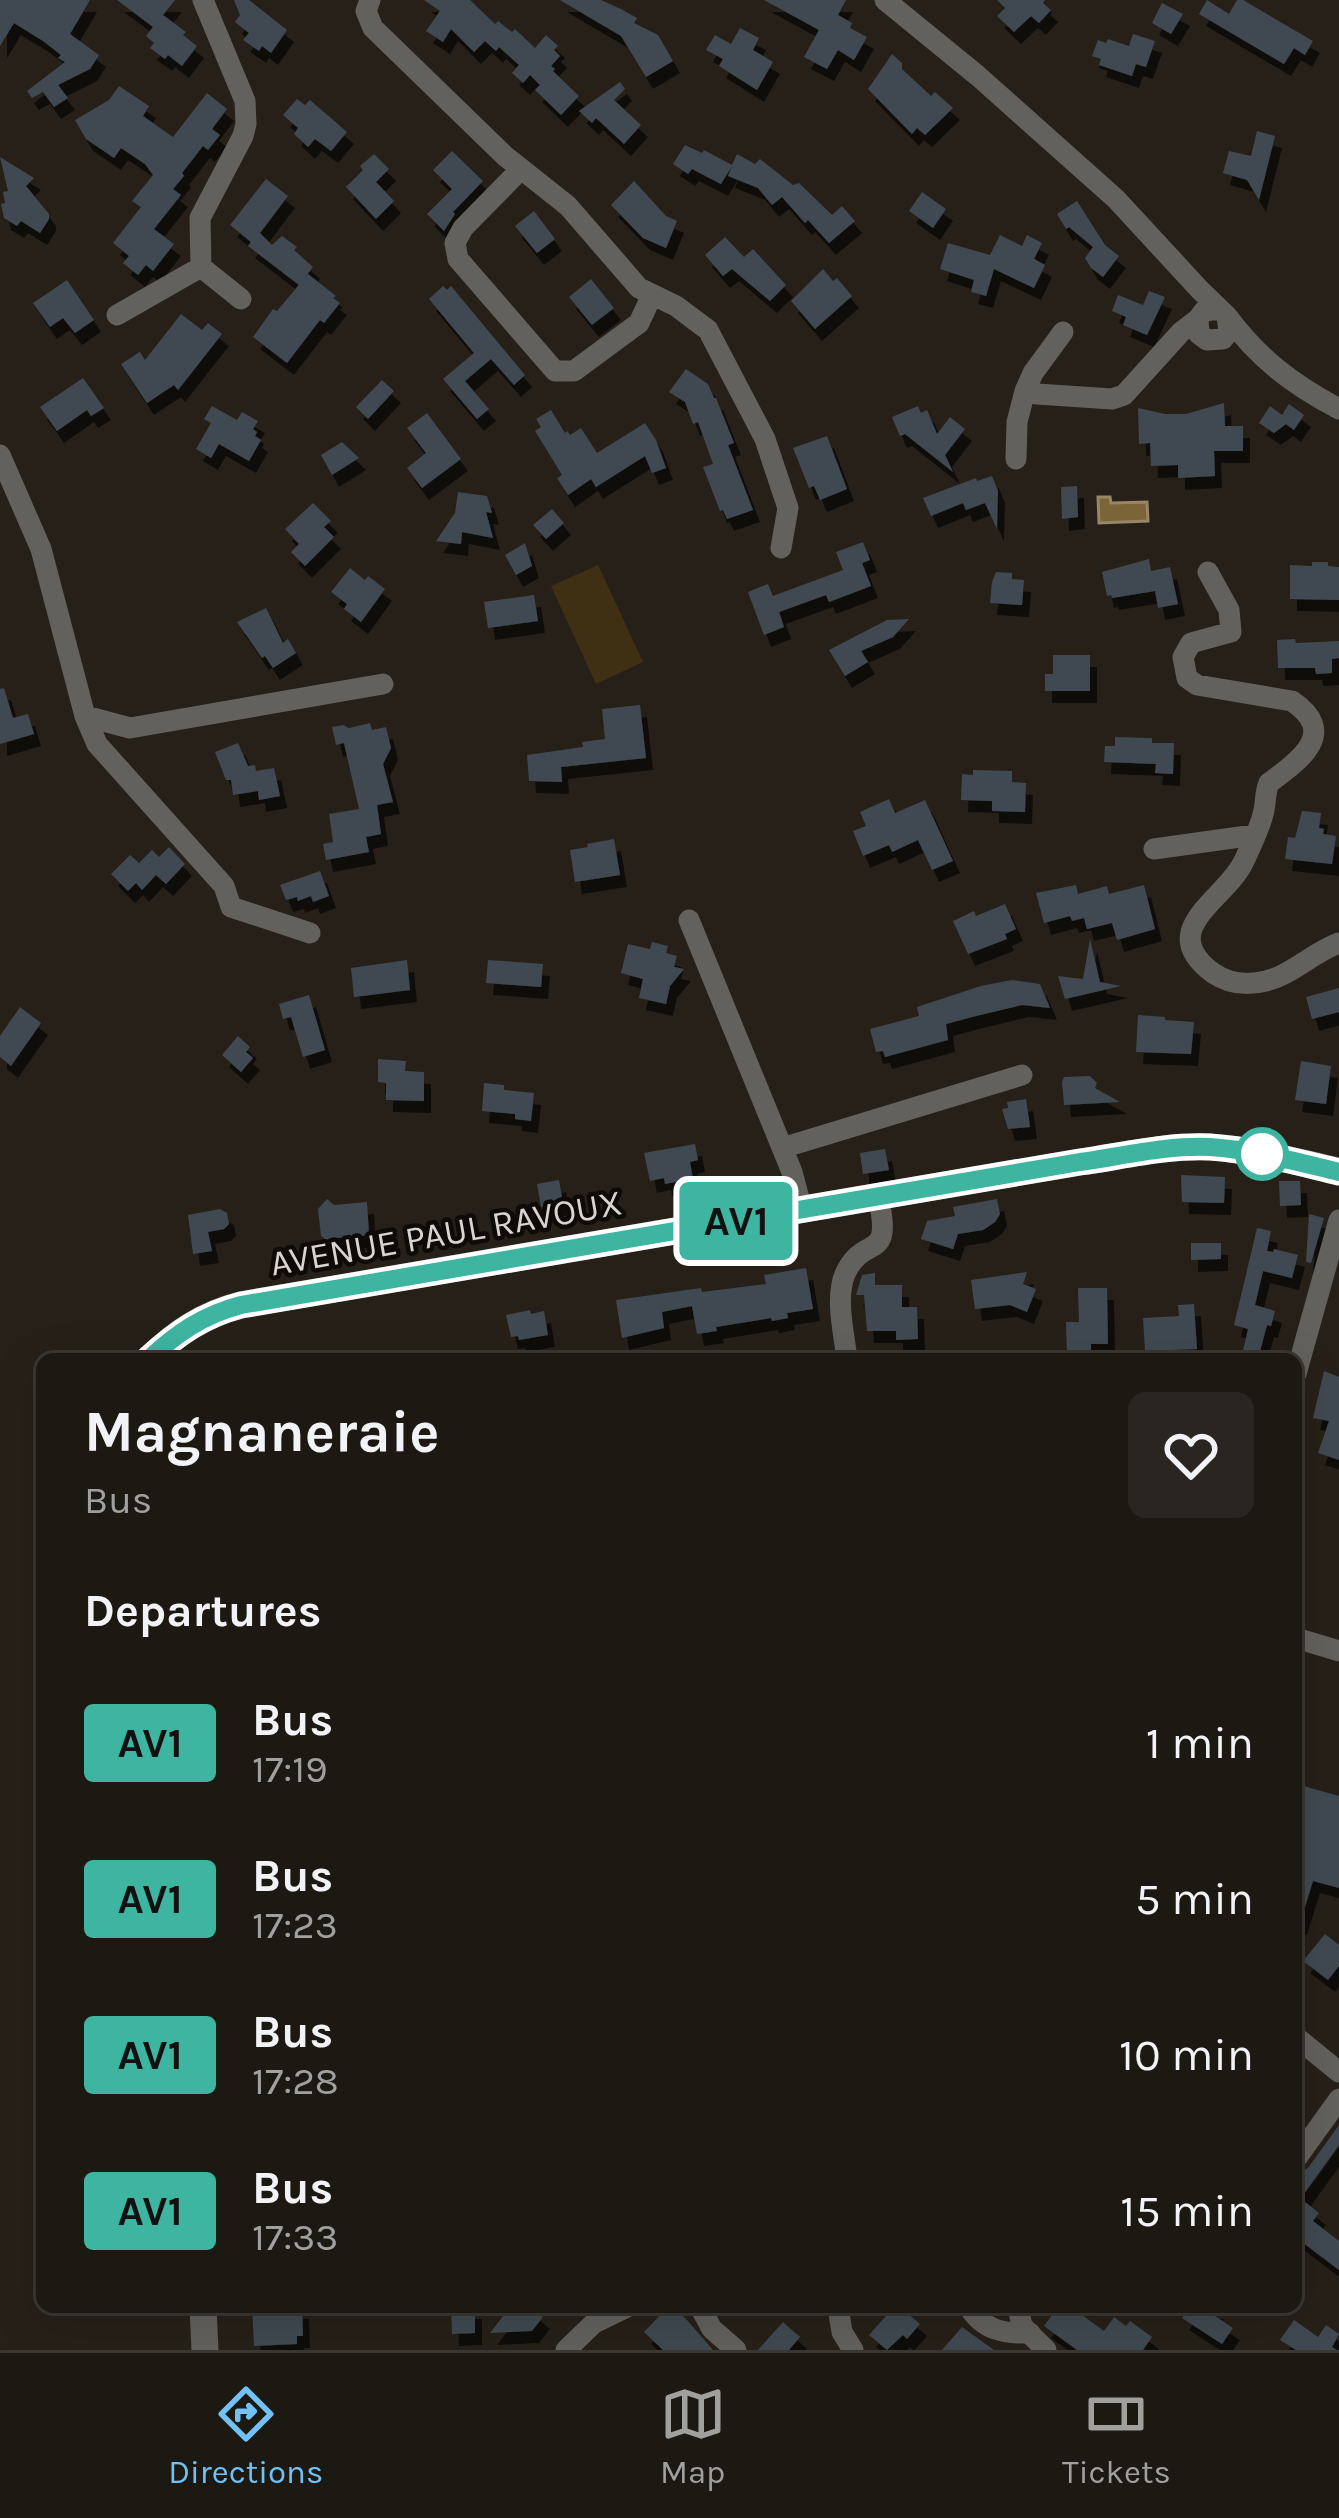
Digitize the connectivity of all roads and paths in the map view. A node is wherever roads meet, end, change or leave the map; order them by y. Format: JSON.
{"nodes":[{"id":1,"x":203,"y":0,"type":"edge"},
{"id":2,"x":370,"y":0,"type":"edge"},
{"id":3,"x":886,"y":0,"type":"edge"},
{"id":4,"x":520,"y":170,"type":"junction"},
{"id":5,"x":200,"y":267,"type":"junction"},
{"id":6,"x":652,"y":296,"type":"junction"},
{"id":7,"x":241,"y":299,"type":"dead end"},
{"id":8,"x":117,"y":315,"type":"dead end"},
{"id":9,"x":1212,"y":324,"type":"junction"},
{"id":10,"x":1063,"y":332,"type":"dead end"},
{"id":11,"x":1025,"y":391,"type":"junction"},
{"id":12,"x":1339,"y":409,"type":"edge"},
{"id":13,"x":0,"y":455,"type":"edge"},
{"id":14,"x":1016,"y":459,"type":"dead end"},
{"id":15,"x":781,"y":548,"type":"dead end"},
{"id":16,"x":1208,"y":572,"type":"dead end"},
{"id":17,"x":382,"y":684,"type":"dead end"},
{"id":18,"x":85,"y":716,"type":"junction"},
{"id":19,"x":1254,"y":835,"type":"junction"},
{"id":20,"x":1154,"y":849,"type":"dead end"},
{"id":21,"x":688,"y":920,"type":"dead end"},
{"id":22,"x":310,"y":932,"type":"dead end"},
{"id":23,"x":1339,"y":943,"type":"edge"},
{"id":24,"x":1022,"y":1075,"type":"dead end"},
{"id":25,"x":782,"y":1148,"type":"junction"},
{"id":26,"x":1339,"y":1172,"type":"edge"},
{"id":27,"x":878,"y":1196,"type":"junction"},
{"id":28,"x":802,"y":1210,"type":"junction"},
{"id":29,"x":1339,"y":1220,"type":"edge"},
{"id":30,"x":156,"y":1353,"type":"edge"},
{"id":31,"x":846,"y":1353,"type":"edge"},
{"id":32,"x":1302,"y":1353,"type":"edge"},
{"id":33,"x":1302,"y":1640,"type":"edge"},
{"id":34,"x":1339,"y":1652,"type":"edge"},
{"id":35,"x":1302,"y":2042,"type":"edge"},
{"id":36,"x":1339,"y":2072,"type":"edge"},
{"id":37,"x":1339,"y":2099,"type":"edge"},
{"id":38,"x":1302,"y":2151,"type":"edge"},
{"id":39,"x":203,"y":2313,"type":"edge"},
{"id":40,"x":615,"y":2313,"type":"edge"},
{"id":41,"x":617,"y":2313,"type":"edge"},
{"id":42,"x":703,"y":2313,"type":"edge"},
{"id":43,"x":839,"y":2313,"type":"edge"},
{"id":44,"x":973,"y":2313,"type":"edge"},
{"id":45,"x":1019,"y":2313,"type":"edge"},
{"id":46,"x":1030,"y":2333,"type":"junction"},
{"id":47,"x":205,"y":2350,"type":"edge"},
{"id":48,"x":566,"y":2350,"type":"edge"},
{"id":49,"x":586,"y":2350,"type":"edge"},
{"id":50,"x":736,"y":2350,"type":"edge"},
{"id":51,"x":853,"y":2350,"type":"edge"},
{"id":52,"x":1046,"y":2350,"type":"edge"}],
"edges":[{"from":1,"to":5,"type":"street"},
{"from":2,"to":4,"type":"street"},
{"from":3,"to":9,"type":"street"},
{"from":4,"to":6,"type":"street"},
{"from":4,"to":6,"type":"street"},
{"from":5,"to":7,"type":"street"},
{"from":5,"to":8,"type":"street"},
{"from":6,"to":15,"type":"street"},
{"from":9,"to":11,"type":"street"},
{"from":9,"to":12,"type":"street"},
{"from":10,"to":11,"type":"street"},
{"from":11,"to":14,"type":"street"},
{"from":13,"to":18,"type":"street"},
{"from":16,"to":19,"type":"street"},
{"from":17,"to":18,"type":"street"},
{"from":18,"to":22,"type":"street"},
{"from":19,"to":20,"type":"street"},
{"from":19,"to":23,"type":"street"},
{"from":21,"to":25,"type":"street"},
{"from":24,"to":25,"type":"street"},
{"from":25,"to":28,"type":"street"},
{"from":26,"to":27,"type":"street","name":"AVENUE PAUL RAVOUX"},
{"from":27,"to":28,"type":"street","name":"AVENUE PAUL RAVOUX"},
{"from":27,"to":31,"type":"street"},
{"from":28,"to":30,"type":"street","name":"AVENUE PAUL RAVOUX"},
{"from":29,"to":32,"type":"street"},
{"from":33,"to":34,"type":"street"},
{"from":35,"to":36,"type":"street"},
{"from":37,"to":38,"type":"street"},
{"from":39,"to":47,"type":"street"},
{"from":40,"to":48,"type":"street"},
{"from":41,"to":49,"type":"street"},
{"from":42,"to":50,"type":"street"},
{"from":43,"to":51,"type":"street"},
{"from":44,"to":46,"type":"street"},
{"from":45,"to":46,"type":"street"},
{"from":46,"to":52,"type":"street"}]}
